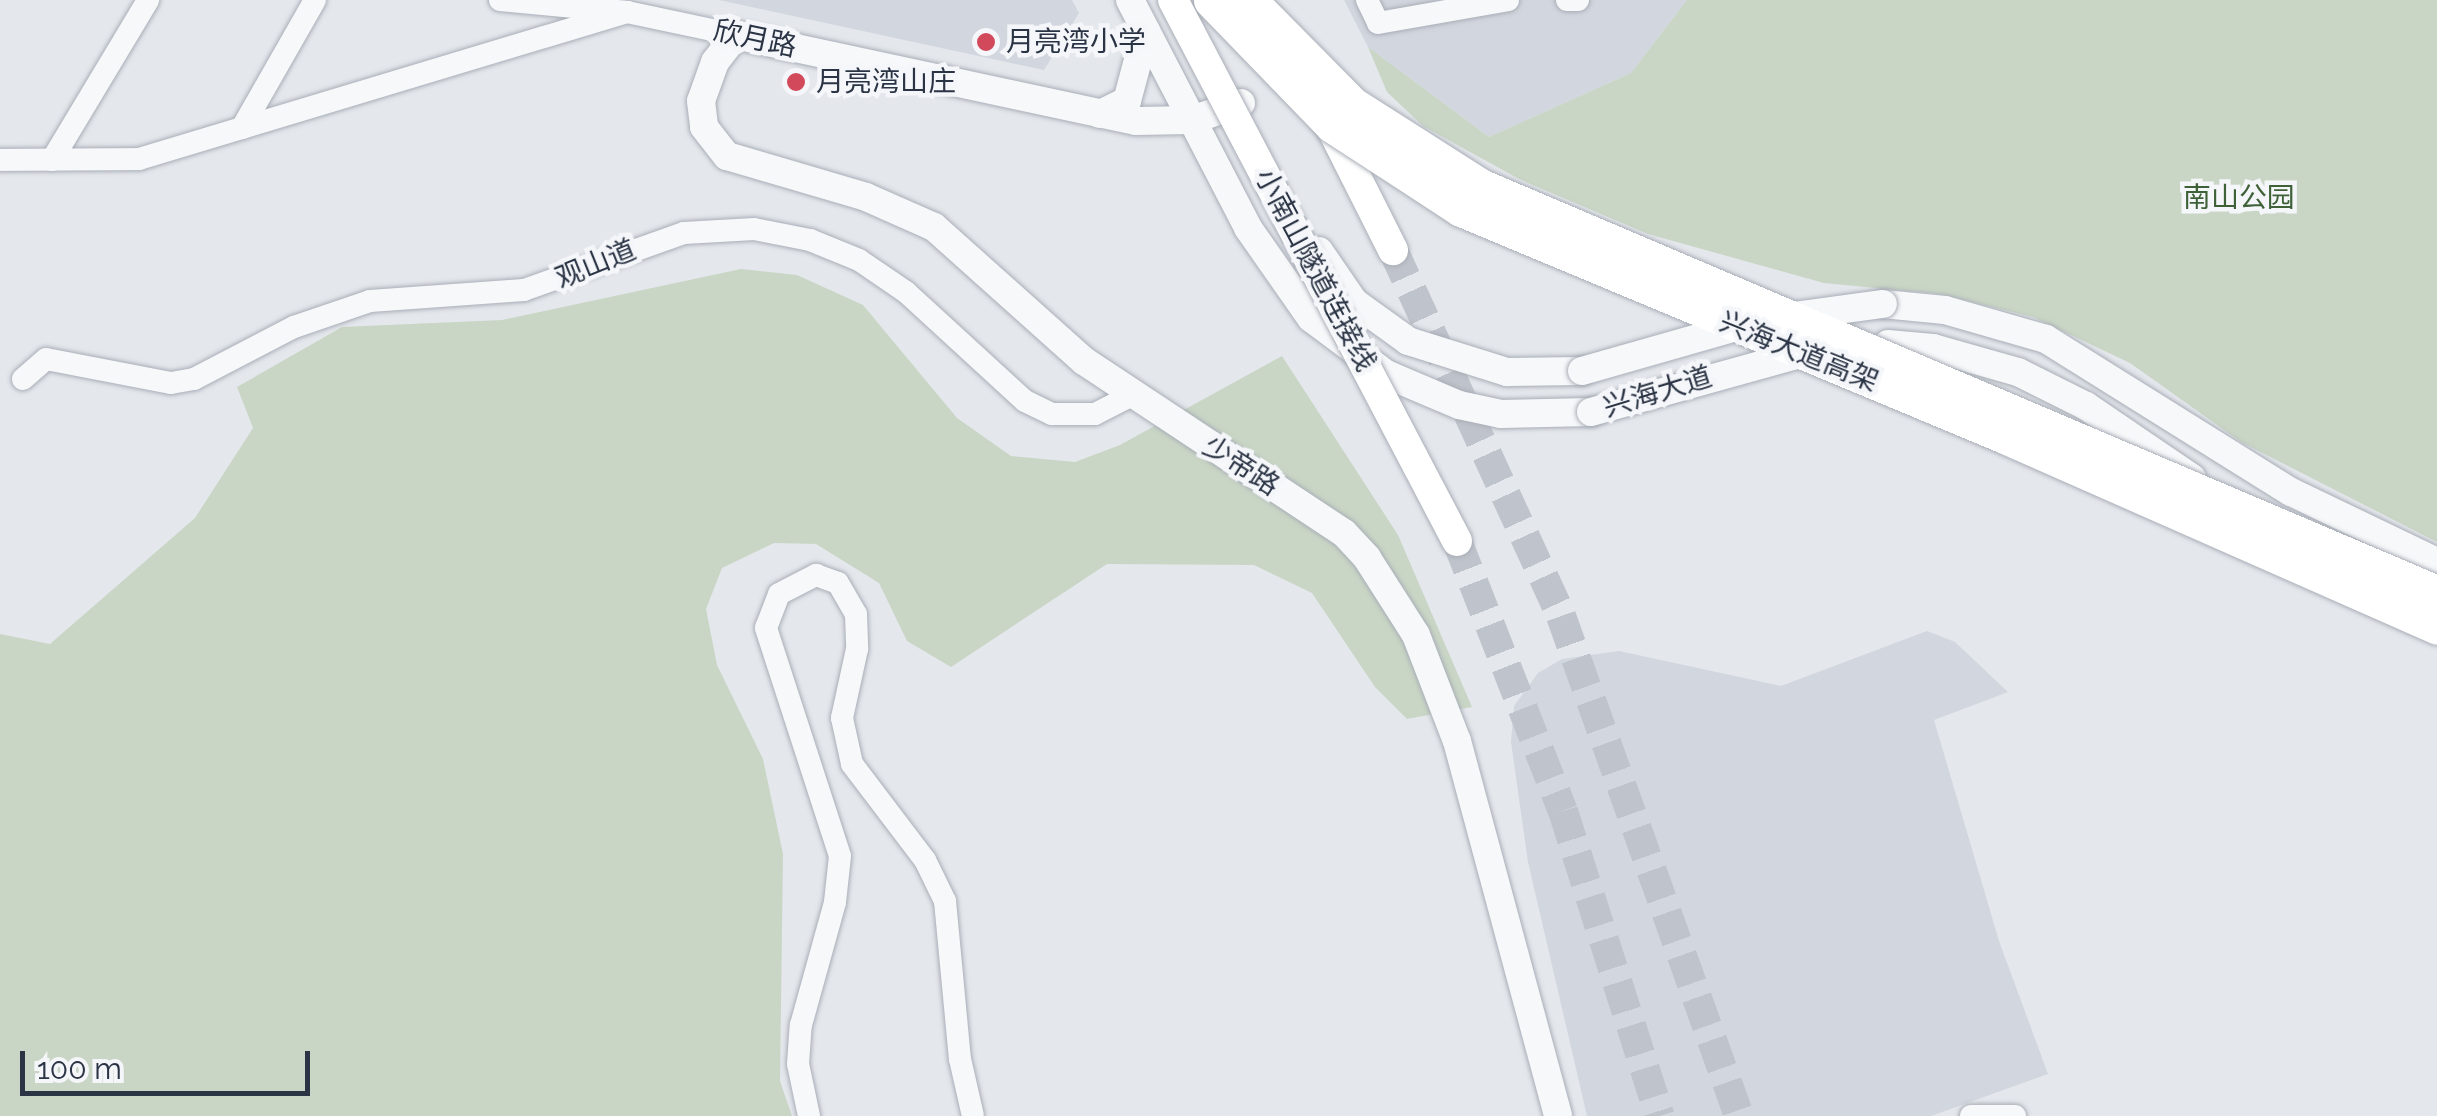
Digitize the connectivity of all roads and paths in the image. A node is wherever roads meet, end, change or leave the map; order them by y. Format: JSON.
{"nodes":[{"id":1,"x":148,"y":0,"type":"edge"},
{"id":2,"x":315,"y":0,"type":"edge"},
{"id":3,"x":500,"y":0,"type":"edge"},
{"id":4,"x":1130,"y":0,"type":"edge"},
{"id":5,"x":1173,"y":0,"type":"edge"},
{"id":6,"x":1187,"y":0,"type":"edge"},
{"id":7,"x":1211,"y":0,"type":"edge"},
{"id":8,"x":1249,"y":0,"type":"edge"},
{"id":9,"x":1266,"y":0,"type":"edge"},
{"id":10,"x":1367,"y":0,"type":"edge"},
{"id":11,"x":1508,"y":0,"type":"edge"},
{"id":12,"x":1567,"y":0,"type":"edge"},
{"id":13,"x":1578,"y":0,"type":"edge"},
{"id":14,"x":627,"y":12,"type":"junction"},
{"id":15,"x":1146,"y":30,"type":"junction"},
{"id":16,"x":736,"y":35,"type":"junction"},
{"id":17,"x":1241,"y":104,"type":"junction"},
{"id":18,"x":1100,"y":114,"type":"junction"},
{"id":19,"x":1192,"y":120,"type":"junction"},
{"id":20,"x":242,"y":128,"type":"junction"},
{"id":21,"x":0,"y":160,"type":"edge"},
{"id":22,"x":52,"y":160,"type":"junction"},
{"id":23,"x":1394,"y":250,"type":"tunnel mouth"},
{"id":24,"x":23,"y":379,"type":"dead end"},
{"id":25,"x":1130,"y":396,"type":"junction"},
{"id":26,"x":1457,"y":541,"type":"tunnel mouth"},
{"id":27,"x":2437,"y":562,"type":"edge"},
{"id":28,"x":2437,"y":593,"type":"edge"},
{"id":29,"x":2437,"y":629,"type":"edge"},
{"id":30,"x":809,"y":1116,"type":"edge"},
{"id":31,"x":973,"y":1116,"type":"edge"},
{"id":32,"x":1558,"y":1116,"type":"edge"},
{"id":33,"x":1971,"y":1116,"type":"edge"},
{"id":34,"x":2016,"y":1116,"type":"edge"}],
"edges":[{"from":1,"to":22,"type":"street"},
{"from":2,"to":20,"type":"street"},
{"from":3,"to":14,"type":"street","name":"欣月路"},
{"from":4,"to":15,"type":"street","name":"兴海大道"},
{"from":5,"to":26,"type":"main road","name":"小南山隧道连接线","bridge":true},
{"from":6,"to":17,"type":"street","name":"兴海大道"},
{"from":7,"to":29,"type":"main road","name":"兴海大道高架","bridge":true},
{"from":8,"to":28,"type":"main road","name":"兴海大道高架","bridge":true},
{"from":9,"to":23,"type":"main road"},
{"from":10,"to":11,"type":"street"},
{"from":12,"to":13,"type":"street"},
{"from":14,"to":16,"type":"street","name":"欣月路"},
{"from":14,"to":20,"type":"street"},
{"from":15,"to":18,"type":"street"},
{"from":15,"to":19,"type":"street","name":"兴海大道"},
{"from":16,"to":18,"type":"street","name":"欣月路"},
{"from":16,"to":25,"type":"street","name":"少帝路"},
{"from":17,"to":19,"type":"street","name":"欣月路"},
{"from":17,"to":27,"type":"street","name":"兴海大道","bridge":true},
{"from":18,"to":19,"type":"street","name":"欣月路"},
{"from":19,"to":29,"type":"street","name":"兴海大道","bridge":true},
{"from":20,"to":22,"type":"street"},
{"from":21,"to":22,"type":"street"},
{"from":24,"to":25,"type":"street","name":"观山道"},
{"from":25,"to":32,"type":"street","name":"少帝路"},
{"from":30,"to":31,"type":"street"},
{"from":33,"to":34,"type":"street"}]}
